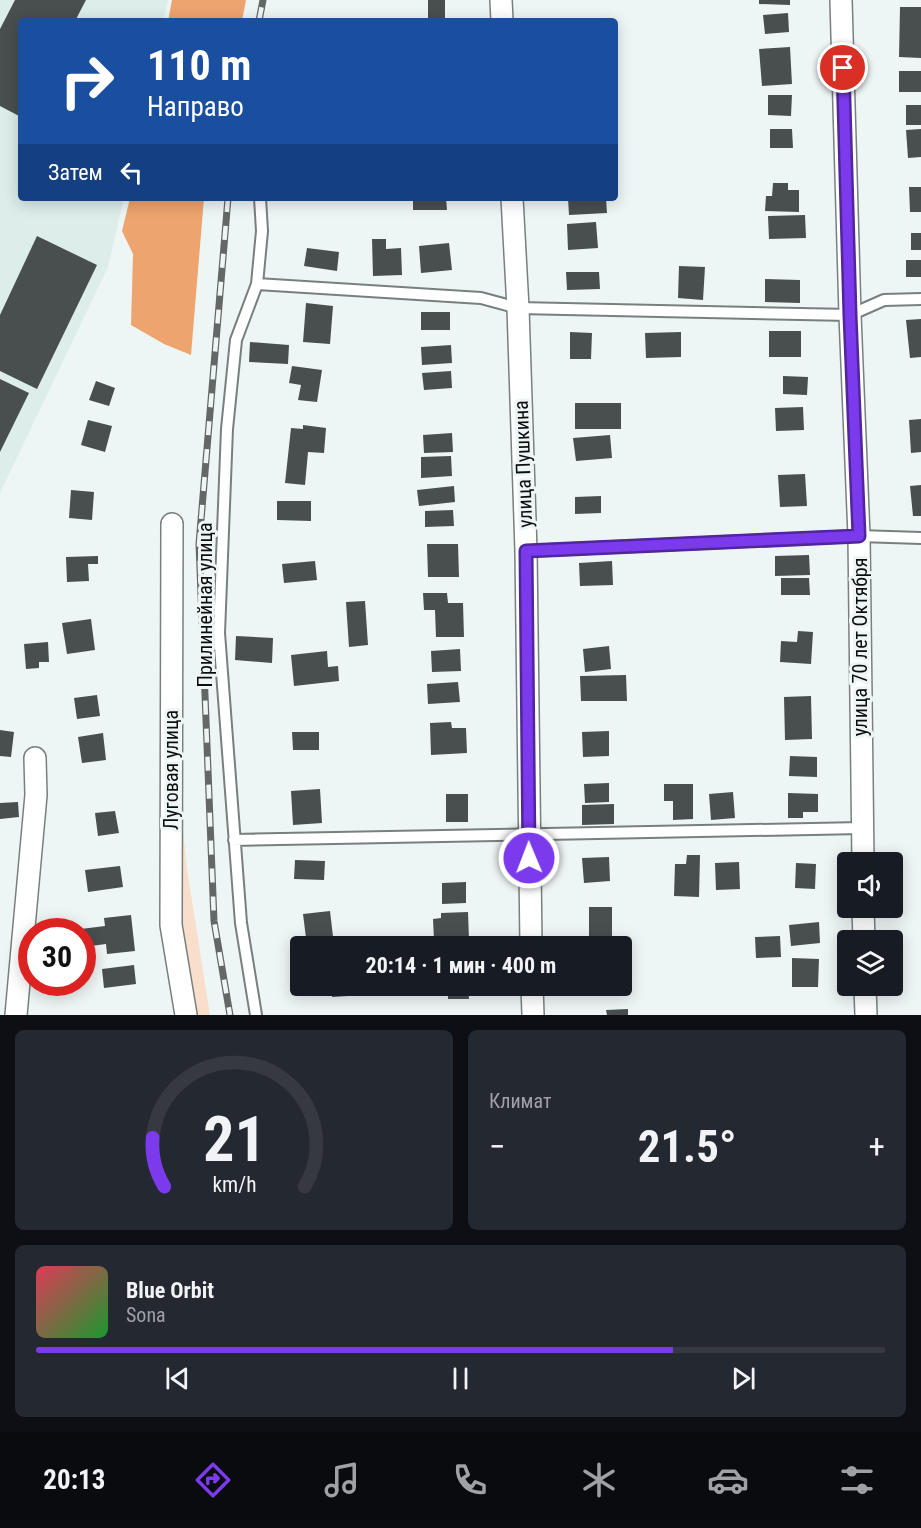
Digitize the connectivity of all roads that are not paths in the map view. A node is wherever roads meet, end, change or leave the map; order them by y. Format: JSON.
{"nodes":[{"id":1,"x":501,"y":0,"type":"edge"},
{"id":2,"x":841,"y":0,"type":"edge"},
{"id":3,"x":502,"y":18,"type":"edge"},
{"id":4,"x":260,"y":201,"type":"edge"},
{"id":5,"x":512,"y":201,"type":"edge"},
{"id":6,"x":257,"y":284,"type":"junction"},
{"id":7,"x":921,"y":299,"type":"edge"},
{"id":8,"x":519,"y":308,"type":"junction"},
{"id":9,"x":850,"y":315,"type":"junction"},
{"id":10,"x":172,"y":524,"type":"dead end"},
{"id":11,"x":859,"y":536,"type":"junction"},
{"id":12,"x":921,"y":538,"type":"edge"},
{"id":13,"x":526,"y":551,"type":"junction"},
{"id":14,"x":35,"y":758,"type":"dead end"},
{"id":15,"x":862,"y":828,"type":"junction"},
{"id":16,"x":528,"y":836,"type":"junction"},
{"id":17,"x":234,"y":840,"type":"junction"},
{"id":18,"x":862,"y":852,"type":"edge"},
{"id":19,"x":531,"y":936,"type":"edge"},
{"id":20,"x":532,"y":996,"type":"edge"},
{"id":21,"x":865,"y":996,"type":"edge"},
{"id":22,"x":16,"y":1015,"type":"edge"},
{"id":23,"x":186,"y":1015,"type":"edge"},
{"id":24,"x":256,"y":1015,"type":"edge"},
{"id":25,"x":533,"y":1015,"type":"edge"},
{"id":26,"x":866,"y":1015,"type":"edge"}],
"edges":[{"from":1,"to":3,"type":"street"},
{"from":2,"to":9,"type":"street","name":"улица 70 лет Октября"},
{"from":4,"to":6,"type":"lane","name":"Прилинейная улица"},
{"from":5,"to":8,"type":"street","name":"улица Пушкина"},
{"from":6,"to":8,"type":"lane"},
{"from":6,"to":17,"type":"lane","name":"Прилинейная улица"},
{"from":7,"to":9,"type":"lane"},
{"from":8,"to":9,"type":"lane"},
{"from":8,"to":13,"type":"street","name":"улица Пушкина"},
{"from":9,"to":11,"type":"street","name":"улица 70 лет Октября"},
{"from":10,"to":23,"type":"street","name":"Луговая улица"},
{"from":11,"to":12,"type":"lane"},
{"from":11,"to":13,"type":"lane"},
{"from":11,"to":15,"type":"street","name":"улица 70 лет Октября"},
{"from":13,"to":16,"type":"street","name":"улица Пушкина"},
{"from":14,"to":22,"type":"street"},
{"from":15,"to":16,"type":"lane"},
{"from":15,"to":18,"type":"street","name":"улица 70 лет Октября"},
{"from":16,"to":17,"type":"lane"},
{"from":16,"to":19,"type":"street","name":"улица Пушкина"},
{"from":17,"to":24,"type":"lane","name":"Прилинейная улица"},
{"from":20,"to":25,"type":"street"},
{"from":21,"to":26,"type":"street"}]}
